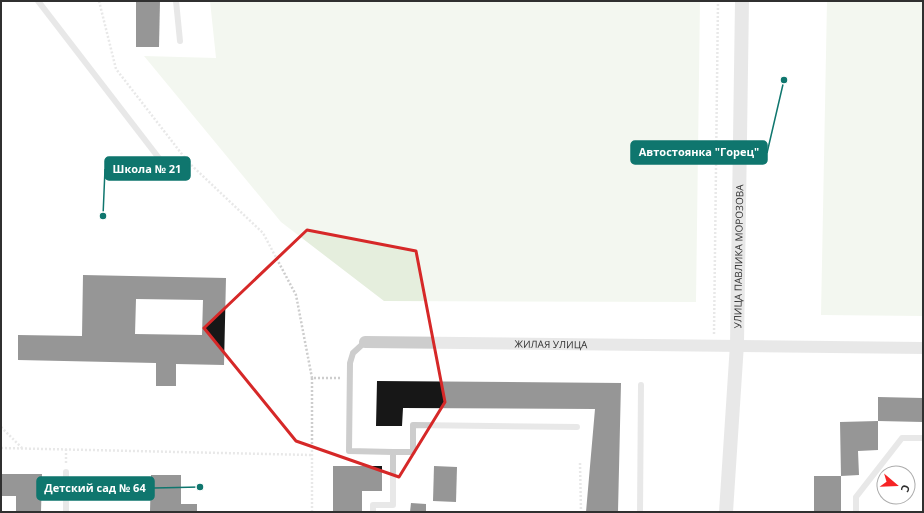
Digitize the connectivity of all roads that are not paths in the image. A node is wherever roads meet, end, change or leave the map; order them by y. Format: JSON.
{"nodes":[{"id":1,"x":38,"y":1,"type":"edge"},
{"id":2,"x":176,"y":1,"type":"edge"},
{"id":3,"x":742,"y":1,"type":"edge"},
{"id":4,"x":180,"y":40,"type":"dead end"},
{"id":5,"x":740,"y":159,"type":"junction"},
{"id":6,"x":756,"y":159,"type":"dead end"},
{"id":7,"x":165,"y":166,"type":"dead end"},
{"id":8,"x":365,"y":342,"type":"joint"},
{"id":9,"x":737,"y":344,"type":"junction"},
{"id":10,"x":923,"y":348,"type":"edge"},
{"id":11,"x":641,"y":384,"type":"dead end"},
{"id":12,"x":577,"y":427,"type":"dead end"},
{"id":13,"x":923,"y":438,"type":"edge"},
{"id":14,"x":393,"y":452,"type":"junction"},
{"id":15,"x":66,"y":472,"type":"dead end"},
{"id":16,"x":66,"y":512,"type":"edge"},
{"id":17,"x":373,"y":512,"type":"edge"},
{"id":18,"x":640,"y":512,"type":"edge"},
{"id":19,"x":726,"y":512,"type":"edge"},
{"id":20,"x":856,"y":512,"type":"edge"}],
"edges":[{"from":1,"to":7,"type":"lane"},
{"from":2,"to":4,"type":"lane"},
{"from":3,"to":5,"type":"street","name":"УЛИЦА ПАВЛИКА МОРОЗОВА"},
{"from":5,"to":6,"type":"lane"},
{"from":5,"to":9,"type":"street","name":"УЛИЦА ПАВЛИКА МОРОЗОВА"},
{"from":8,"to":9,"type":"street","name":"ЖИЛАЯ УЛИЦА"},
{"from":8,"to":14,"type":"lane"},
{"from":9,"to":10,"type":"street","name":"ЖИЛАЯ УЛИЦА"},
{"from":9,"to":19,"type":"street","name":"УЛИЦА ПАВЛИКА МОРОЗОВА"},
{"from":11,"to":18,"type":"lane"},
{"from":12,"to":14,"type":"lane"},
{"from":13,"to":20,"type":"lane"},
{"from":14,"to":17,"type":"lane"},
{"from":15,"to":16,"type":"lane"}]}
